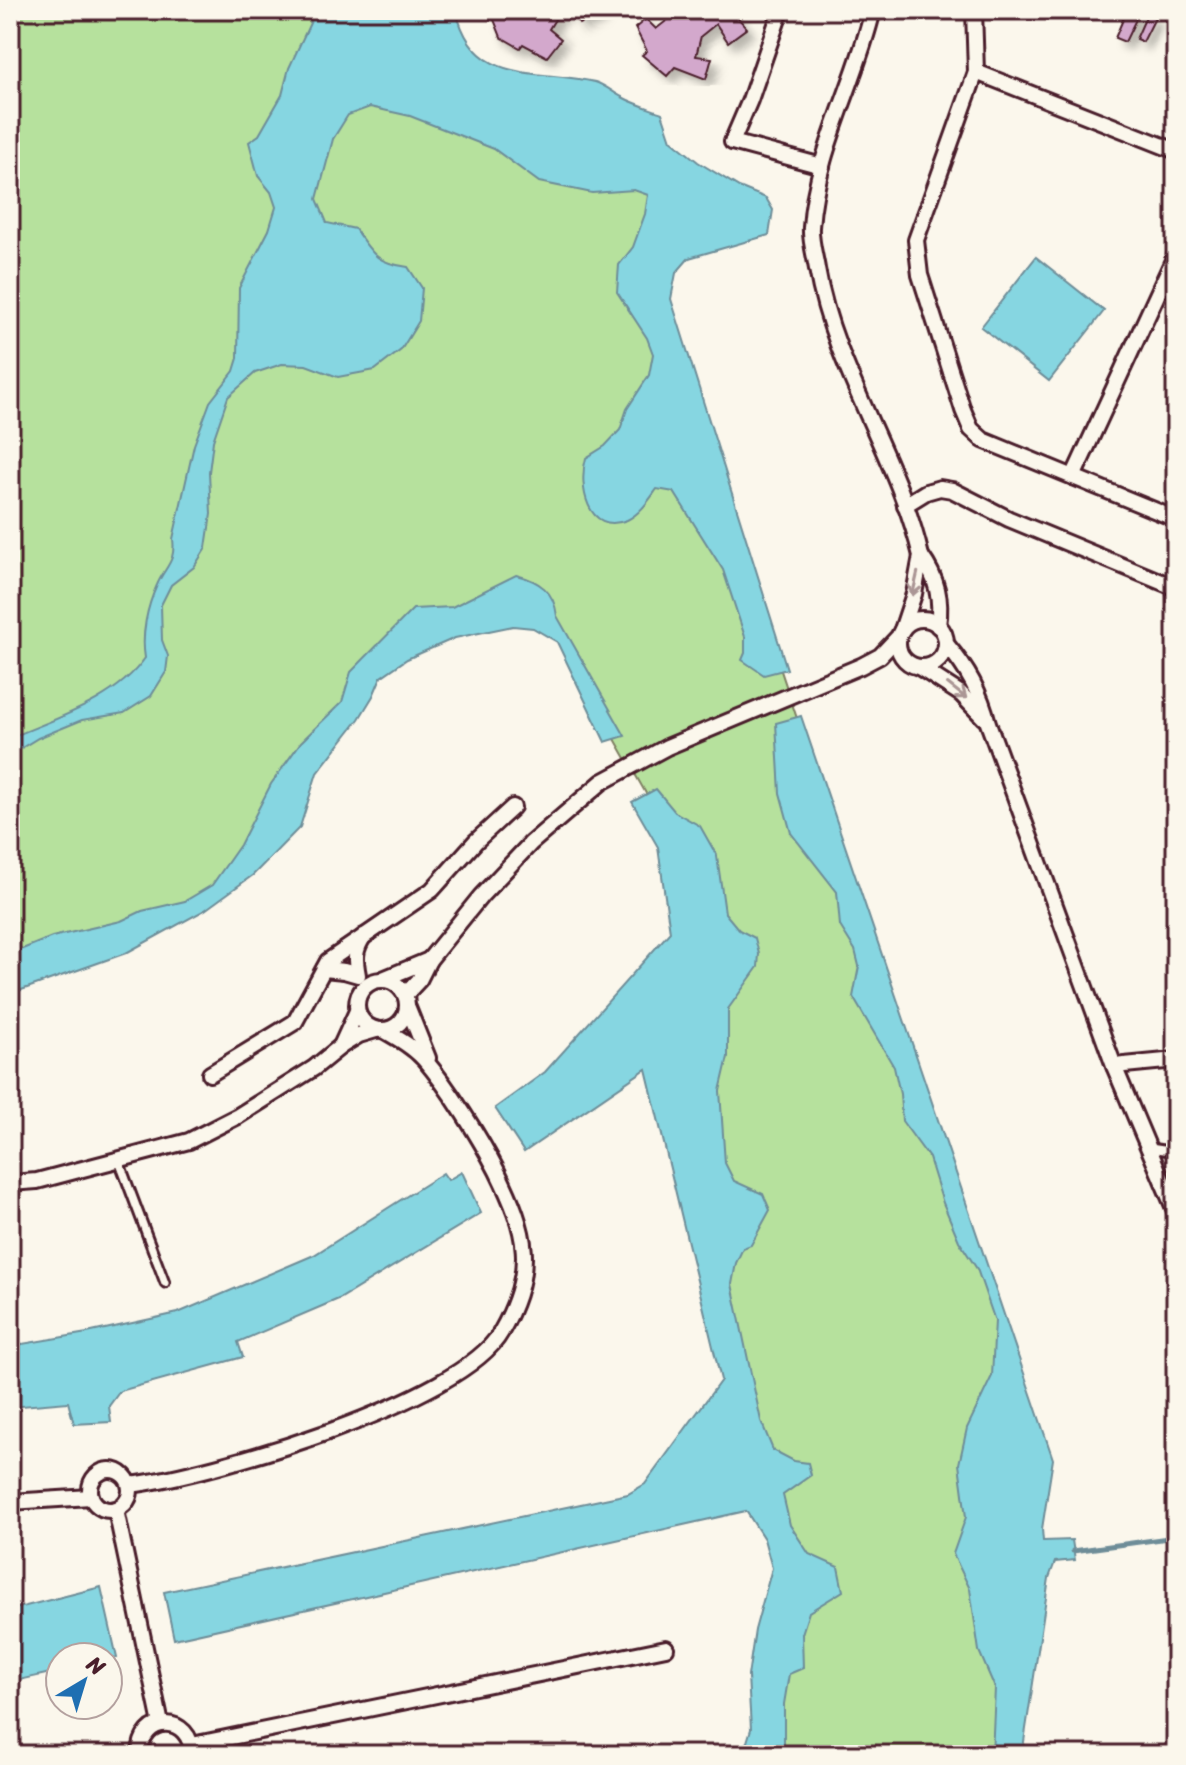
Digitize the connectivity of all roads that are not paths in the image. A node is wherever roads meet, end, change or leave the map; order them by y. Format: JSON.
{"nodes":[{"id":1,"x":781,"y":10,"type":"edge"},
{"id":2,"x":873,"y":10,"type":"edge"},
{"id":3,"x":974,"y":10,"type":"edge"},
{"id":4,"x":1168,"y":10,"type":"edge"},
{"id":5,"x":1176,"y":13,"type":"edge"},
{"id":6,"x":976,"y":72,"type":"junction"},
{"id":7,"x":1176,"y":151,"type":"edge"},
{"id":8,"x":822,"y":166,"type":"junction"},
{"id":9,"x":1176,"y":254,"type":"edge"},
{"id":10,"x":1073,"y":477,"type":"junction"},
{"id":11,"x":905,"y":505,"type":"junction"},
{"id":12,"x":1176,"y":519,"type":"edge"},
{"id":13,"x":921,"y":556,"type":"junction"},
{"id":14,"x":1176,"y":588,"type":"edge"},
{"id":15,"x":938,"y":626,"type":"junction"},
{"id":16,"x":900,"y":634,"type":"junction"},
{"id":17,"x":947,"y":645,"type":"junction"},
{"id":18,"x":914,"y":665,"type":"junction"},
{"id":19,"x":861,"y":666,"type":"junction"},
{"id":20,"x":988,"y":723,"type":"junction"},
{"id":21,"x":513,"y":807,"type":"dead end"},
{"id":22,"x":365,"y":935,"type":"junction"},
{"id":23,"x":429,"y":960,"type":"junction"},
{"id":24,"x":324,"y":969,"type":"junction"},
{"id":25,"x":383,"y":979,"type":"junction"},
{"id":26,"x":360,"y":982,"type":"junction"},
{"id":27,"x":406,"y":1002,"type":"junction"},
{"id":28,"x":357,"y":1011,"type":"junction"},
{"id":29,"x":380,"y":1030,"type":"junction"},
{"id":30,"x":341,"y":1046,"type":"junction"},
{"id":31,"x":1176,"y":1060,"type":"edge"},
{"id":32,"x":1114,"y":1066,"type":"junction"},
{"id":33,"x":210,"y":1074,"type":"dead end"},
{"id":34,"x":436,"y":1077,"type":"junction"},
{"id":35,"x":1150,"y":1148,"type":"junction"},
{"id":36,"x":1176,"y":1152,"type":"edge"},
{"id":37,"x":119,"y":1161,"type":"junction"},
{"id":38,"x":10,"y":1183,"type":"edge"},
{"id":39,"x":1176,"y":1213,"type":"edge"},
{"id":40,"x":165,"y":1283,"type":"dead end"},
{"id":41,"x":130,"y":1485,"type":"junction"},
{"id":42,"x":91,"y":1497,"type":"junction"},
{"id":43,"x":10,"y":1502,"type":"edge"},
{"id":44,"x":116,"y":1510,"type":"junction"},
{"id":45,"x":666,"y":1648,"type":"dead end"},
{"id":46,"x":161,"y":1724,"type":"junction"},
{"id":47,"x":192,"y":1750,"type":"edge"},
{"id":48,"x":139,"y":1755,"type":"edge"}],
"edges":[{"from":1,"to":8,"type":"street"},
{"from":2,"to":8,"type":"street"},
{"from":3,"to":6,"type":"street"},
{"from":4,"to":5,"type":"street"},
{"from":6,"to":7,"type":"street"},
{"from":6,"to":10,"type":"street"},
{"from":8,"to":11,"type":"street"},
{"from":9,"to":10,"type":"street"},
{"from":10,"to":12,"type":"street"},
{"from":11,"to":13,"type":"street"},
{"from":11,"to":14,"type":"street"},
{"from":13,"to":15,"type":"street"},
{"from":13,"to":16,"type":"street","one_way":true},
{"from":15,"to":16,"type":"street"},
{"from":15,"to":17,"type":"street"},
{"from":16,"to":18,"type":"street"},
{"from":16,"to":19,"type":"street"},
{"from":17,"to":18,"type":"street"},
{"from":17,"to":20,"type":"street"},
{"from":18,"to":19,"type":"street"},
{"from":18,"to":20,"type":"street","one_way":true},
{"from":19,"to":23,"type":"street"},
{"from":20,"to":32,"type":"street"},
{"from":21,"to":22,"type":"street"},
{"from":22,"to":24,"type":"street"},
{"from":22,"to":26,"type":"street"},
{"from":23,"to":25,"type":"street"},
{"from":23,"to":27,"type":"street"},
{"from":24,"to":26,"type":"street"},
{"from":24,"to":33,"type":"street"},
{"from":25,"to":26,"type":"street"},
{"from":25,"to":27,"type":"street"},
{"from":26,"to":28,"type":"street"},
{"from":27,"to":29,"type":"street"},
{"from":27,"to":34,"type":"street"},
{"from":28,"to":29,"type":"street"},
{"from":28,"to":30,"type":"street"},
{"from":29,"to":30,"type":"street"},
{"from":29,"to":34,"type":"street"},
{"from":30,"to":37,"type":"street"},
{"from":31,"to":32,"type":"street"},
{"from":32,"to":35,"type":"street"},
{"from":34,"to":41,"type":"street"},
{"from":35,"to":36,"type":"lane"},
{"from":35,"to":39,"type":"street"},
{"from":37,"to":38,"type":"street"},
{"from":37,"to":40,"type":"lane"},
{"from":41,"to":42,"type":"street"},
{"from":41,"to":44,"type":"street"},
{"from":42,"to":43,"type":"street"},
{"from":42,"to":44,"type":"street"},
{"from":44,"to":46,"type":"street"},
{"from":45,"to":47,"type":"street"},
{"from":46,"to":47,"type":"street"},
{"from":46,"to":48,"type":"street"}]}
